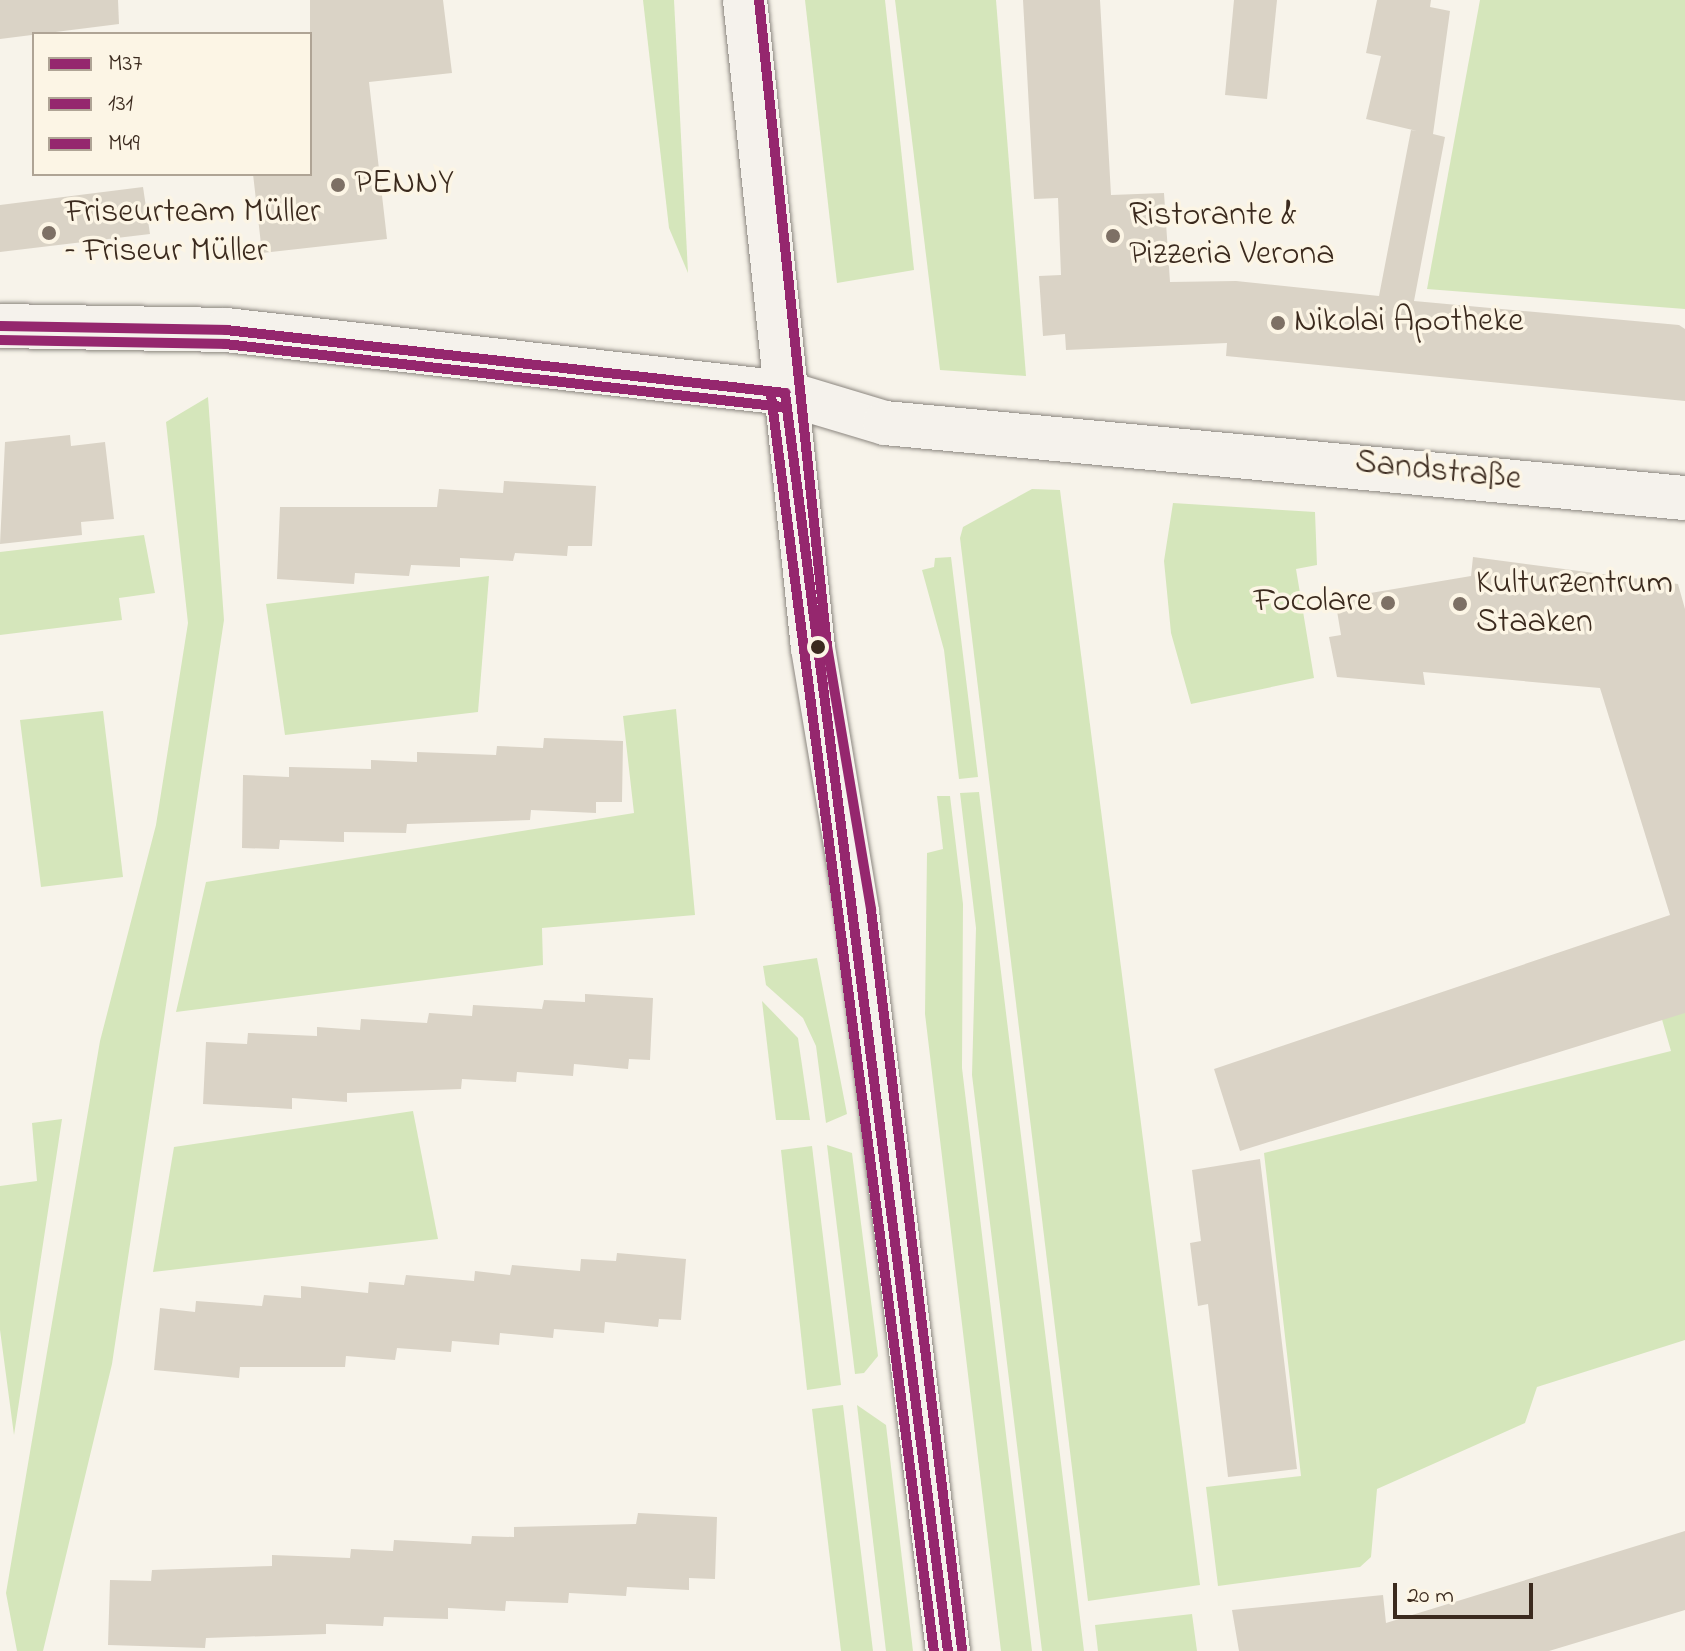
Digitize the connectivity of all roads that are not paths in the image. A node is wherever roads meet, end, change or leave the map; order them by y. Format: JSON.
{"nodes":[{"id":1,"x":745,"y":0,"type":"edge"},
{"id":2,"x":0,"y":326,"type":"edge"},
{"id":3,"x":785,"y":393,"type":"junction"},
{"id":4,"x":1685,"y":498,"type":"edge"},
{"id":5,"x":948,"y":1651,"type":"edge"}],
"edges":[{"from":1,"to":3,"type":"street"},
{"from":2,"to":3,"type":"street","name":"Sandstraße"},
{"from":3,"to":4,"type":"street","name":"Sandstraße"},
{"from":3,"to":5,"type":"street"}]}
